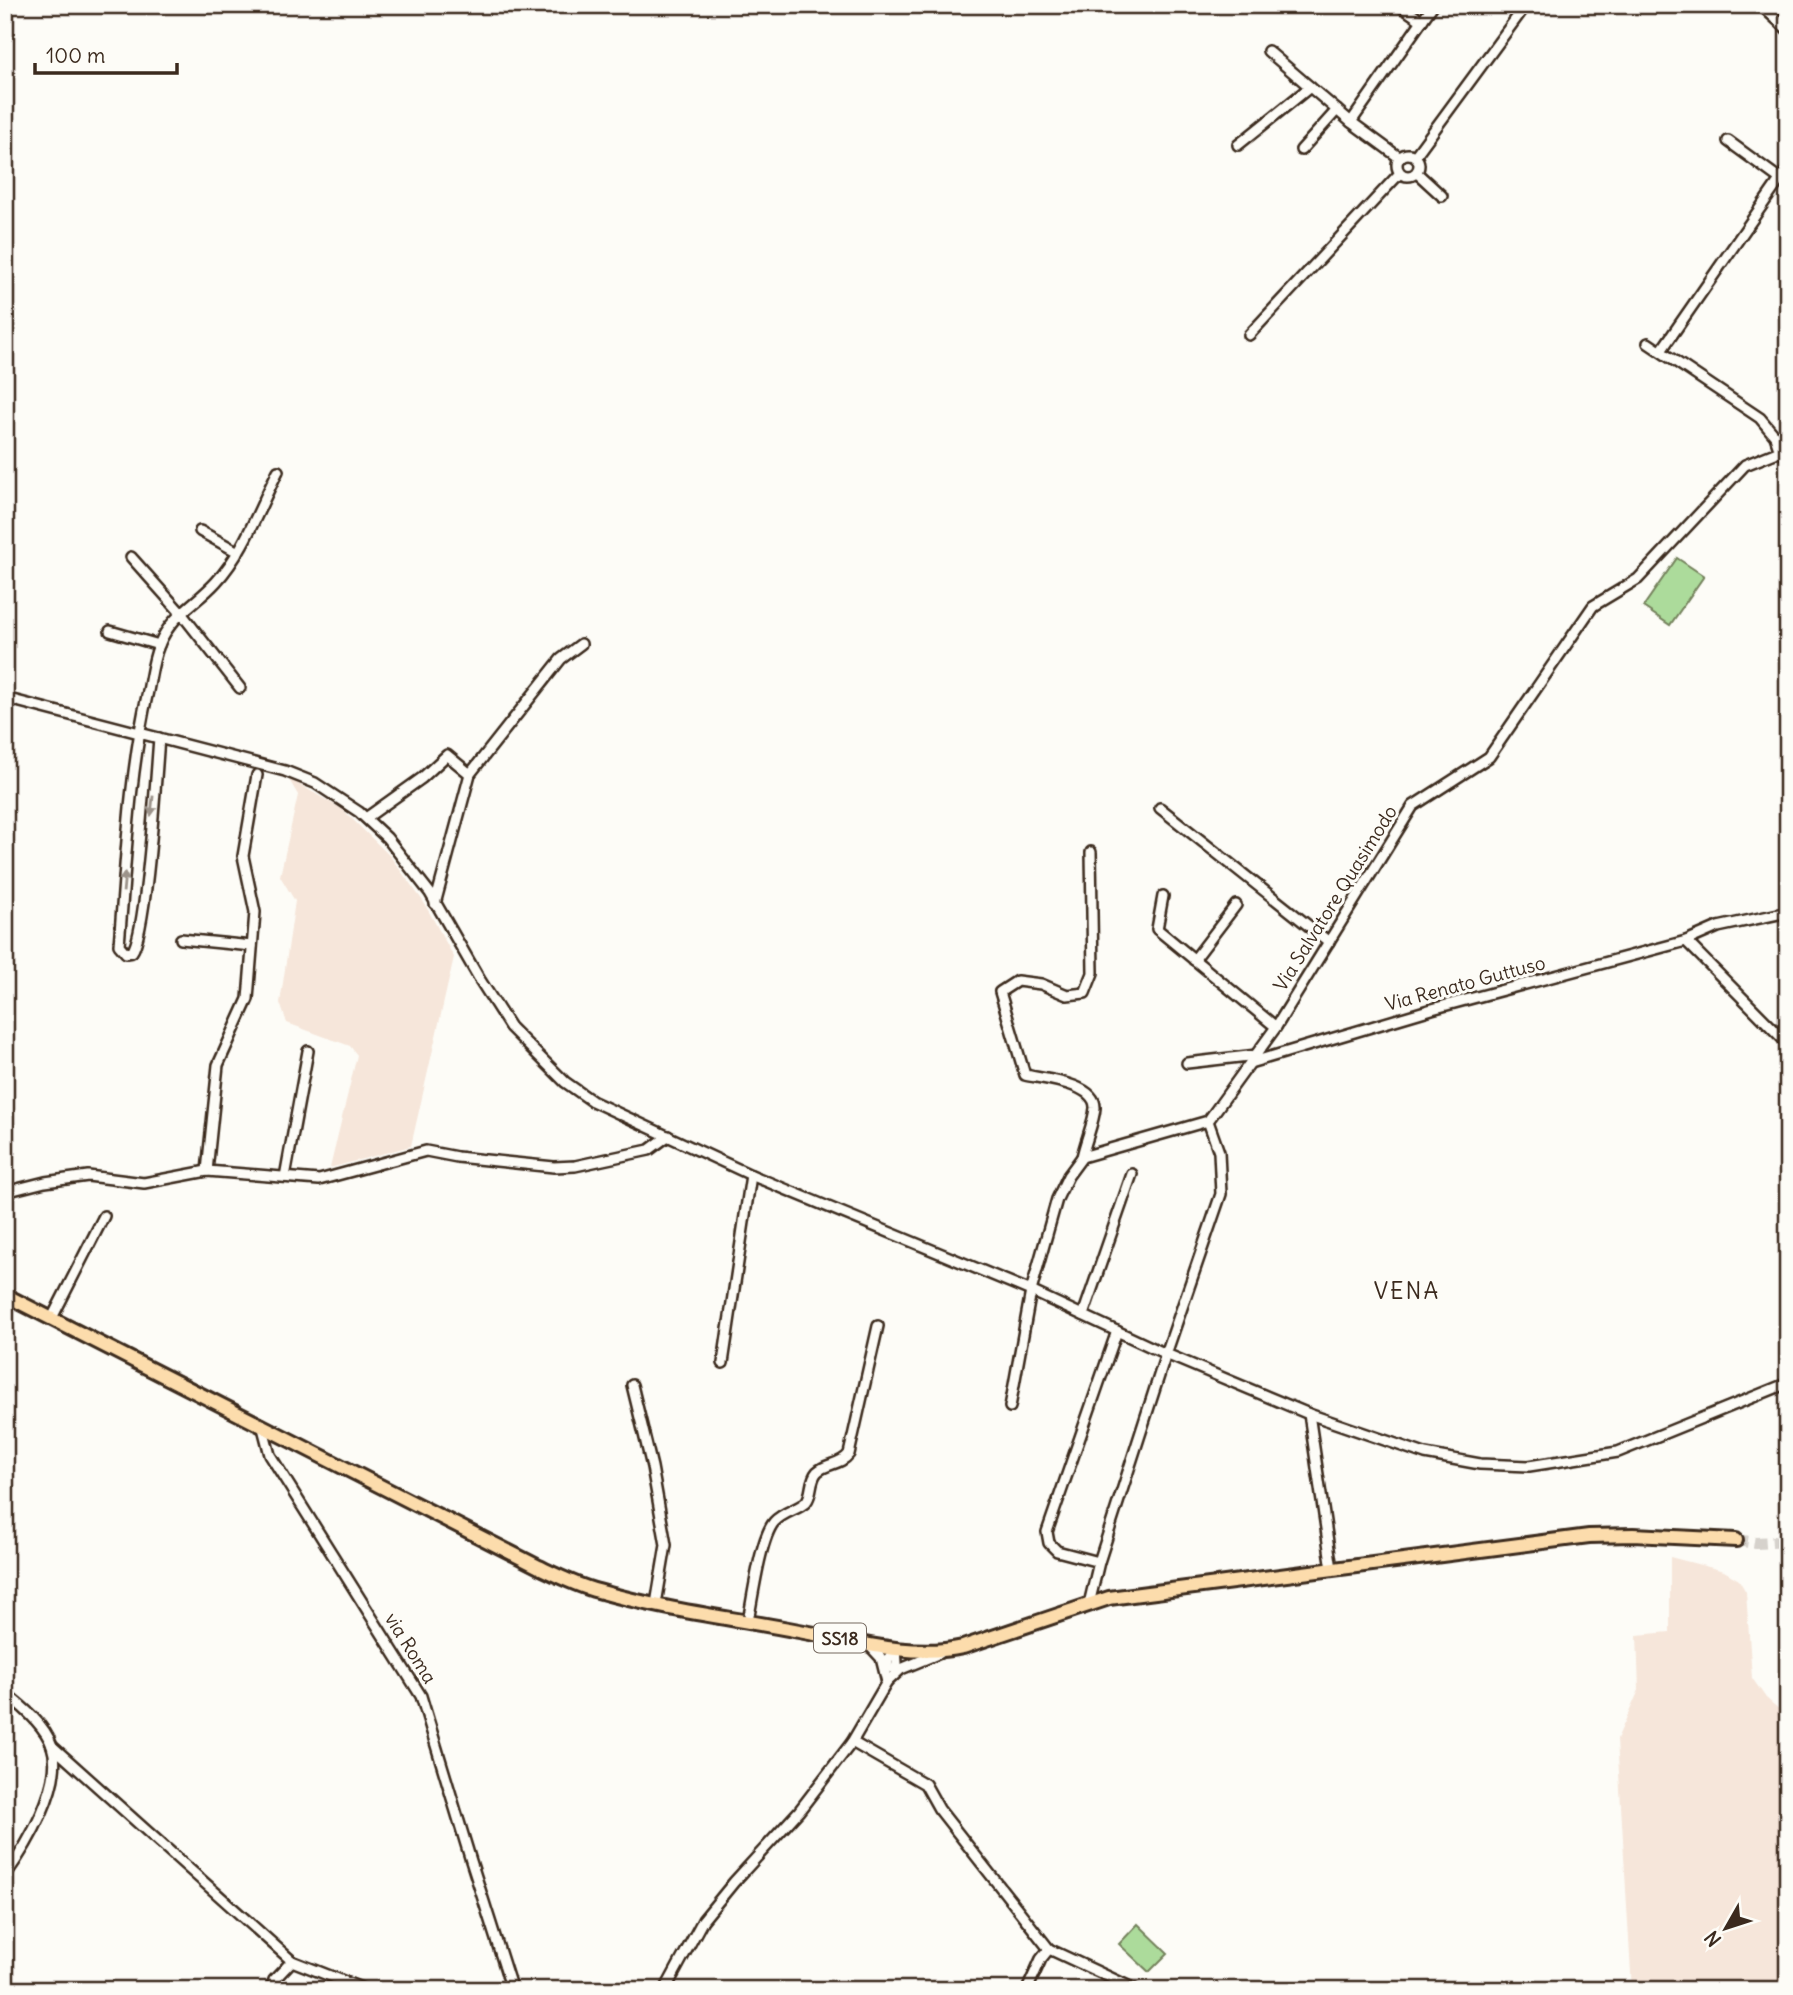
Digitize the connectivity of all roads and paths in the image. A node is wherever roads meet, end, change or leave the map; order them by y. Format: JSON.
{"nodes":[{"id":1,"x":1399,"y":5,"type":"edge"},
{"id":2,"x":1433,"y":5,"type":"edge"},
{"id":3,"x":1526,"y":5,"type":"edge"},
{"id":4,"x":1761,"y":5,"type":"edge"},
{"id":5,"x":1422,"y":21,"type":"junction"},
{"id":6,"x":1788,"y":30,"type":"edge"},
{"id":7,"x":1268,"y":51,"type":"dead end"},
{"id":8,"x":1310,"y":88,"type":"junction"},
{"id":9,"x":1337,"y":110,"type":"junction"},
{"id":10,"x":1352,"y":122,"type":"junction"},
{"id":11,"x":1728,"y":141,"type":"dead end"},
{"id":12,"x":1238,"y":145,"type":"dead end"},
{"id":13,"x":1301,"y":150,"type":"dead end"},
{"id":14,"x":1415,"y":156,"type":"junction"},
{"id":15,"x":1400,"y":158,"type":"junction"},
{"id":16,"x":1788,"y":168,"type":"edge"},
{"id":17,"x":1400,"y":173,"type":"junction"},
{"id":18,"x":1417,"y":173,"type":"junction"},
{"id":19,"x":1780,"y":179,"type":"junction"},
{"id":20,"x":1442,"y":196,"type":"dead end"},
{"id":21,"x":1249,"y":335,"type":"dead end"},
{"id":22,"x":1648,"y":342,"type":"dead end"},
{"id":23,"x":1661,"y":351,"type":"junction"},
{"id":24,"x":1780,"y":451,"type":"junction"},
{"id":25,"x":1788,"y":459,"type":"edge"},
{"id":26,"x":278,"y":471,"type":"dead end"},
{"id":27,"x":200,"y":530,"type":"dead end"},
{"id":28,"x":237,"y":552,"type":"junction"},
{"id":29,"x":131,"y":557,"type":"dead end"},
{"id":30,"x":181,"y":613,"type":"junction"},
{"id":31,"x":110,"y":631,"type":"dead end"},
{"id":32,"x":581,"y":644,"type":"dead end"},
{"id":33,"x":159,"y":645,"type":"junction"},
{"id":34,"x":240,"y":688,"type":"dead end"},
{"id":35,"x":5,"y":698,"type":"edge"},
{"id":36,"x":138,"y":733,"type":"junction"},
{"id":37,"x":159,"y":738,"type":"junction"},
{"id":38,"x":470,"y":774,"type":"junction"},
{"id":39,"x":257,"y":775,"type":"dead end"},
{"id":40,"x":1160,"y":808,"type":"dead end"},
{"id":41,"x":366,"y":818,"type":"junction"},
{"id":42,"x":1091,"y":852,"type":"dead end"},
{"id":43,"x":1163,"y":897,"type":"dead end"},
{"id":44,"x":435,"y":904,"type":"junction"},
{"id":45,"x":1236,"y":905,"type":"dead end"},
{"id":46,"x":1788,"y":912,"type":"edge"},
{"id":47,"x":181,"y":939,"type":"dead end"},
{"id":48,"x":1686,"y":941,"type":"junction"},
{"id":49,"x":1329,"y":942,"type":"junction"},
{"id":50,"x":252,"y":946,"type":"junction"},
{"id":51,"x":1194,"y":960,"type":"junction"},
{"id":52,"x":1276,"y":1027,"type":"junction"},
{"id":53,"x":1788,"y":1044,"type":"edge"},
{"id":54,"x":308,"y":1051,"type":"dead end"},
{"id":55,"x":1255,"y":1058,"type":"junction"},
{"id":56,"x":1187,"y":1063,"type":"dead end"},
{"id":57,"x":1208,"y":1121,"type":"junction"},
{"id":58,"x":668,"y":1136,"type":"junction"},
{"id":59,"x":1082,"y":1157,"type":"junction"},
{"id":60,"x":206,"y":1171,"type":"junction"},
{"id":61,"x":1132,"y":1174,"type":"dead end"},
{"id":62,"x":751,"y":1175,"type":"junction"},
{"id":63,"x":285,"y":1177,"type":"junction"},
{"id":64,"x":5,"y":1192,"type":"edge"},
{"id":65,"x":104,"y":1216,"type":"dead end"},
{"id":66,"x":1031,"y":1291,"type":"junction"},
{"id":67,"x":5,"y":1295,"type":"edge"},
{"id":68,"x":1083,"y":1315,"type":"junction"},
{"id":69,"x":52,"y":1318,"type":"junction"},
{"id":70,"x":878,"y":1326,"type":"dead end"},
{"id":71,"x":1117,"y":1331,"type":"junction"},
{"id":72,"x":1166,"y":1354,"type":"junction"},
{"id":73,"x":723,"y":1363,"type":"dead end"},
{"id":74,"x":1788,"y":1383,"type":"edge"},
{"id":75,"x":632,"y":1385,"type":"dead end"},
{"id":76,"x":1010,"y":1407,"type":"dead end"},
{"id":77,"x":1308,"y":1414,"type":"junction"},
{"id":78,"x":262,"y":1424,"type":"junction"},
{"id":79,"x":1736,"y":1540,"type":"tunnel mouth"},
{"id":80,"x":1099,"y":1562,"type":"junction"},
{"id":81,"x":1332,"y":1569,"type":"junction"},
{"id":82,"x":656,"y":1604,"type":"junction"},
{"id":83,"x":1089,"y":1604,"type":"junction"},
{"id":84,"x":748,"y":1621,"type":"junction"},
{"id":85,"x":866,"y":1643,"type":"junction"},
{"id":86,"x":896,"y":1648,"type":"junction"},
{"id":87,"x":945,"y":1651,"type":"junction"},
{"id":88,"x":889,"y":1677,"type":"junction"},
{"id":89,"x":5,"y":1693,"type":"edge"},
{"id":90,"x":852,"y":1742,"type":"junction"},
{"id":91,"x":52,"y":1746,"type":"junction"},
{"id":92,"x":5,"y":1876,"type":"edge"},
{"id":93,"x":1049,"y":1949,"type":"junction"},
{"id":94,"x":292,"y":1961,"type":"junction"},
{"id":95,"x":271,"y":1990,"type":"edge"},
{"id":96,"x":366,"y":1990,"type":"edge"},
{"id":97,"x":512,"y":1990,"type":"edge"},
{"id":98,"x":665,"y":1990,"type":"edge"},
{"id":99,"x":1027,"y":1990,"type":"edge"},
{"id":100,"x":1137,"y":1990,"type":"edge"}],
"edges":[{"from":1,"to":5,"type":"street"},
{"from":2,"to":5,"type":"street"},
{"from":3,"to":14,"type":"street"},
{"from":4,"to":6,"type":"street"},
{"from":5,"to":10,"type":"street"},
{"from":7,"to":8,"type":"street"},
{"from":8,"to":9,"type":"street"},
{"from":8,"to":12,"type":"street"},
{"from":9,"to":10,"type":"street"},
{"from":9,"to":13,"type":"street"},
{"from":10,"to":15,"type":"street"},
{"from":11,"to":19,"type":"street"},
{"from":14,"to":15,"type":"street"},
{"from":14,"to":18,"type":"street"},
{"from":15,"to":17,"type":"street"},
{"from":16,"to":19,"type":"street"},
{"from":17,"to":18,"type":"street"},
{"from":17,"to":21,"type":"street"},
{"from":18,"to":20,"type":"street"},
{"from":19,"to":23,"type":"street"},
{"from":22,"to":23,"type":"street"},
{"from":23,"to":24,"type":"street"},
{"from":24,"to":25,"type":"street"},
{"from":24,"to":49,"type":"street","name":"Via Salvatore Quasimodo"},
{"from":26,"to":28,"type":"street"},
{"from":27,"to":28,"type":"street"},
{"from":28,"to":30,"type":"street"},
{"from":29,"to":30,"type":"street"},
{"from":30,"to":33,"type":"street"},
{"from":30,"to":34,"type":"street"},
{"from":31,"to":33,"type":"street"},
{"from":32,"to":38,"type":"street"},
{"from":33,"to":36,"type":"street"},
{"from":35,"to":36,"type":"street"},
{"from":36,"to":37,"type":"street"},
{"from":37,"to":36,"type":"street","one_way":true},
{"from":37,"to":41,"type":"street"},
{"from":38,"to":41,"type":"street"},
{"from":38,"to":44,"type":"street"},
{"from":39,"to":50,"type":"street"},
{"from":40,"to":49,"type":"street"},
{"from":41,"to":44,"type":"street"},
{"from":42,"to":59,"type":"street"},
{"from":43,"to":51,"type":"street"},
{"from":44,"to":58,"type":"street"},
{"from":45,"to":51,"type":"street"},
{"from":46,"to":48,"type":"street","name":"Via Renato Guttuso"},
{"from":47,"to":50,"type":"street"},
{"from":48,"to":53,"type":"street"},
{"from":48,"to":55,"type":"street","name":"Via Renato Guttuso"},
{"from":49,"to":52,"type":"street","name":"Via Salvatore Quasimodo"},
{"from":50,"to":60,"type":"street"},
{"from":51,"to":52,"type":"street"},
{"from":52,"to":55,"type":"street","name":"Via Salvatore Quasimodo"},
{"from":54,"to":63,"type":"street"},
{"from":55,"to":56,"type":"street","name":"Via Renato Guttuso"},
{"from":55,"to":57,"type":"street","name":"Via Salvatore Quasimodo"},
{"from":57,"to":59,"type":"street"},
{"from":57,"to":72,"type":"street"},
{"from":58,"to":62,"type":"street"},
{"from":58,"to":63,"type":"street"},
{"from":59,"to":66,"type":"street"},
{"from":60,"to":63,"type":"street"},
{"from":60,"to":64,"type":"street"},
{"from":61,"to":68,"type":"street"},
{"from":62,"to":66,"type":"street"},
{"from":62,"to":73,"type":"street"},
{"from":65,"to":69,"type":"street"},
{"from":66,"to":68,"type":"street"},
{"from":66,"to":76,"type":"street"},
{"from":67,"to":69,"type":"main road","number":"SS18"},
{"from":68,"to":71,"type":"street"},
{"from":69,"to":78,"type":"main road","number":"SS18"},
{"from":70,"to":84,"type":"street"},
{"from":71,"to":72,"type":"street"},
{"from":71,"to":80,"type":"street"},
{"from":72,"to":77,"type":"street"},
{"from":72,"to":80,"type":"street"},
{"from":74,"to":77,"type":"street"},
{"from":75,"to":82,"type":"street"},
{"from":77,"to":81,"type":"street"},
{"from":78,"to":82,"type":"main road","number":"SS18"},
{"from":78,"to":97,"type":"street","name":"via Roma"},
{"from":79,"to":81,"type":"main road","number":"SS18"},
{"from":80,"to":83,"type":"street"},
{"from":81,"to":83,"type":"main road","number":"SS18"},
{"from":82,"to":84,"type":"main road","number":"SS18"},
{"from":83,"to":87,"type":"main road","number":"SS18"},
{"from":84,"to":85,"type":"main road","number":"SS18"},
{"from":85,"to":86,"type":"main road","number":"SS18"},
{"from":85,"to":88,"type":"street"},
{"from":86,"to":87,"type":"main road","number":"SS18"},
{"from":86,"to":88,"type":"street"},
{"from":87,"to":88,"type":"street"},
{"from":88,"to":90,"type":"street"},
{"from":89,"to":91,"type":"street"},
{"from":90,"to":93,"type":"street"},
{"from":90,"to":98,"type":"street"},
{"from":91,"to":92,"type":"street"},
{"from":91,"to":94,"type":"street"},
{"from":93,"to":99,"type":"street"},
{"from":93,"to":100,"type":"street"},
{"from":94,"to":95,"type":"street"},
{"from":94,"to":96,"type":"street"}]}
